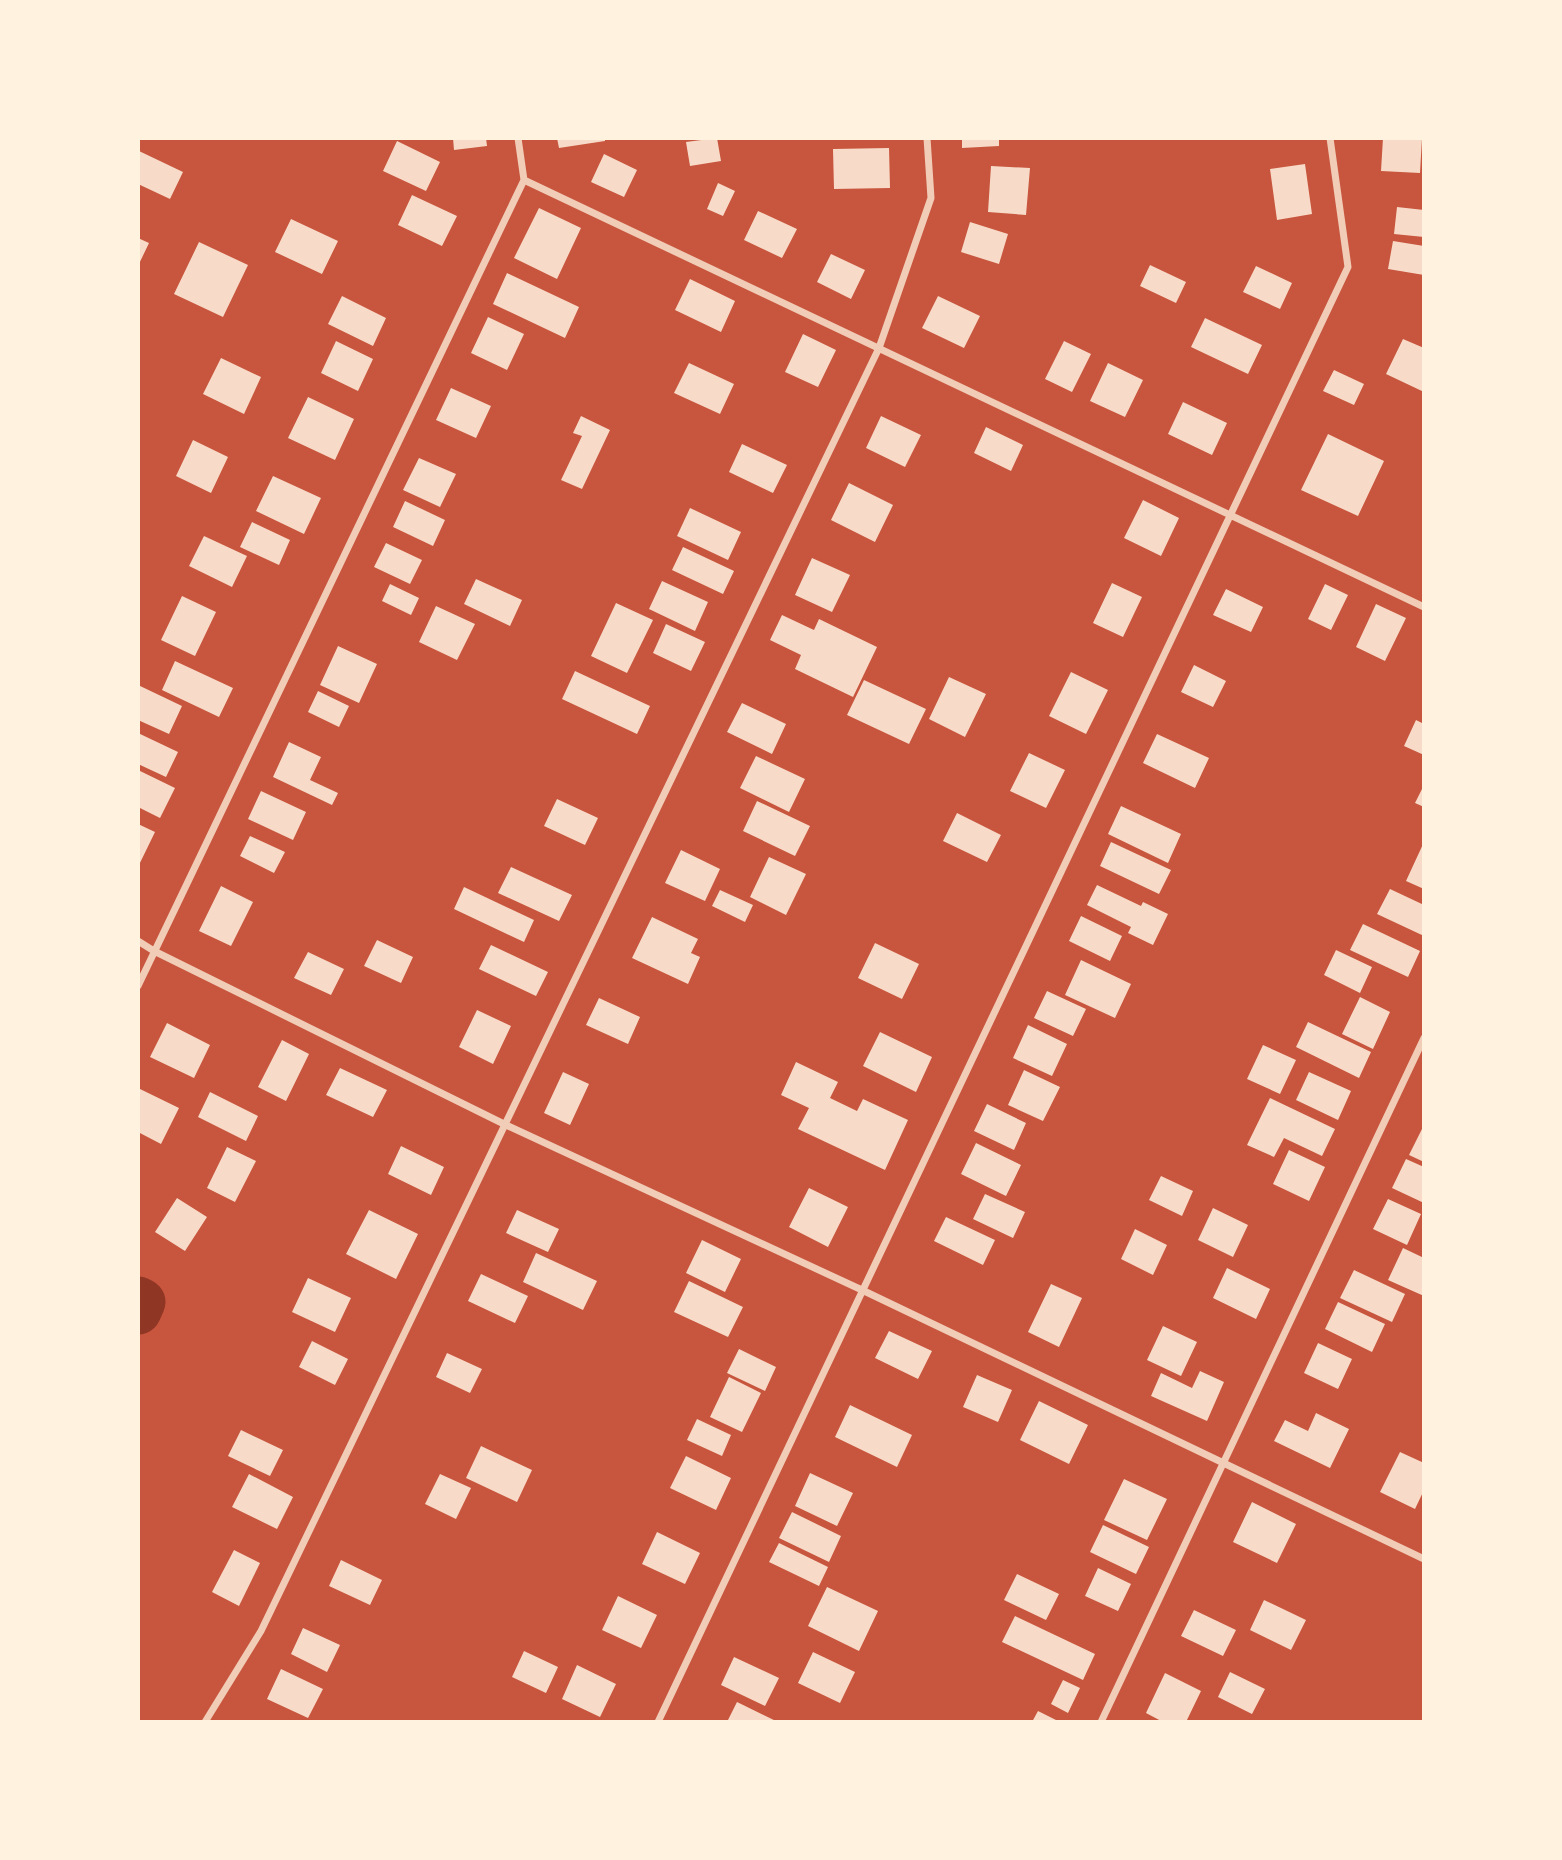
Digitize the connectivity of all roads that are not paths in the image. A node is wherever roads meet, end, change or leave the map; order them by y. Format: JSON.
{"nodes":[{"id":1,"x":518,"y":138,"type":"edge"},
{"id":2,"x":927,"y":138,"type":"edge"},
{"id":3,"x":1330,"y":138,"type":"edge"},
{"id":4,"x":524,"y":180,"type":"junction"},
{"id":5,"x":879,"y":348,"type":"junction"},
{"id":6,"x":1231,"y":515,"type":"junction"},
{"id":7,"x":1424,"y":607,"type":"edge"},
{"id":8,"x":138,"y":941,"type":"edge"},
{"id":9,"x":154,"y":951,"type":"junction"},
{"id":10,"x":138,"y":986,"type":"edge"},
{"id":11,"x":1424,"y":1038,"type":"edge"},
{"id":12,"x":506,"y":1125,"type":"junction"},
{"id":13,"x":862,"y":1290,"type":"junction"},
{"id":14,"x":1223,"y":1464,"type":"junction"},
{"id":15,"x":1424,"y":1559,"type":"edge"},
{"id":16,"x":205,"y":1722,"type":"edge"},
{"id":17,"x":658,"y":1722,"type":"edge"},
{"id":18,"x":1101,"y":1722,"type":"edge"}],
"edges":[{"from":1,"to":4,"type":"street"},
{"from":2,"to":5,"type":"street"},
{"from":3,"to":6,"type":"street"},
{"from":4,"to":5,"type":"street"},
{"from":4,"to":9,"type":"street"},
{"from":5,"to":6,"type":"street"},
{"from":5,"to":12,"type":"street"},
{"from":6,"to":7,"type":"street"},
{"from":6,"to":13,"type":"street"},
{"from":8,"to":9,"type":"street"},
{"from":9,"to":10,"type":"street"},
{"from":9,"to":12,"type":"street"},
{"from":11,"to":14,"type":"street"},
{"from":12,"to":13,"type":"street"},
{"from":12,"to":16,"type":"street"},
{"from":13,"to":14,"type":"street"},
{"from":13,"to":17,"type":"street"},
{"from":14,"to":15,"type":"street"},
{"from":14,"to":18,"type":"street"}]}
